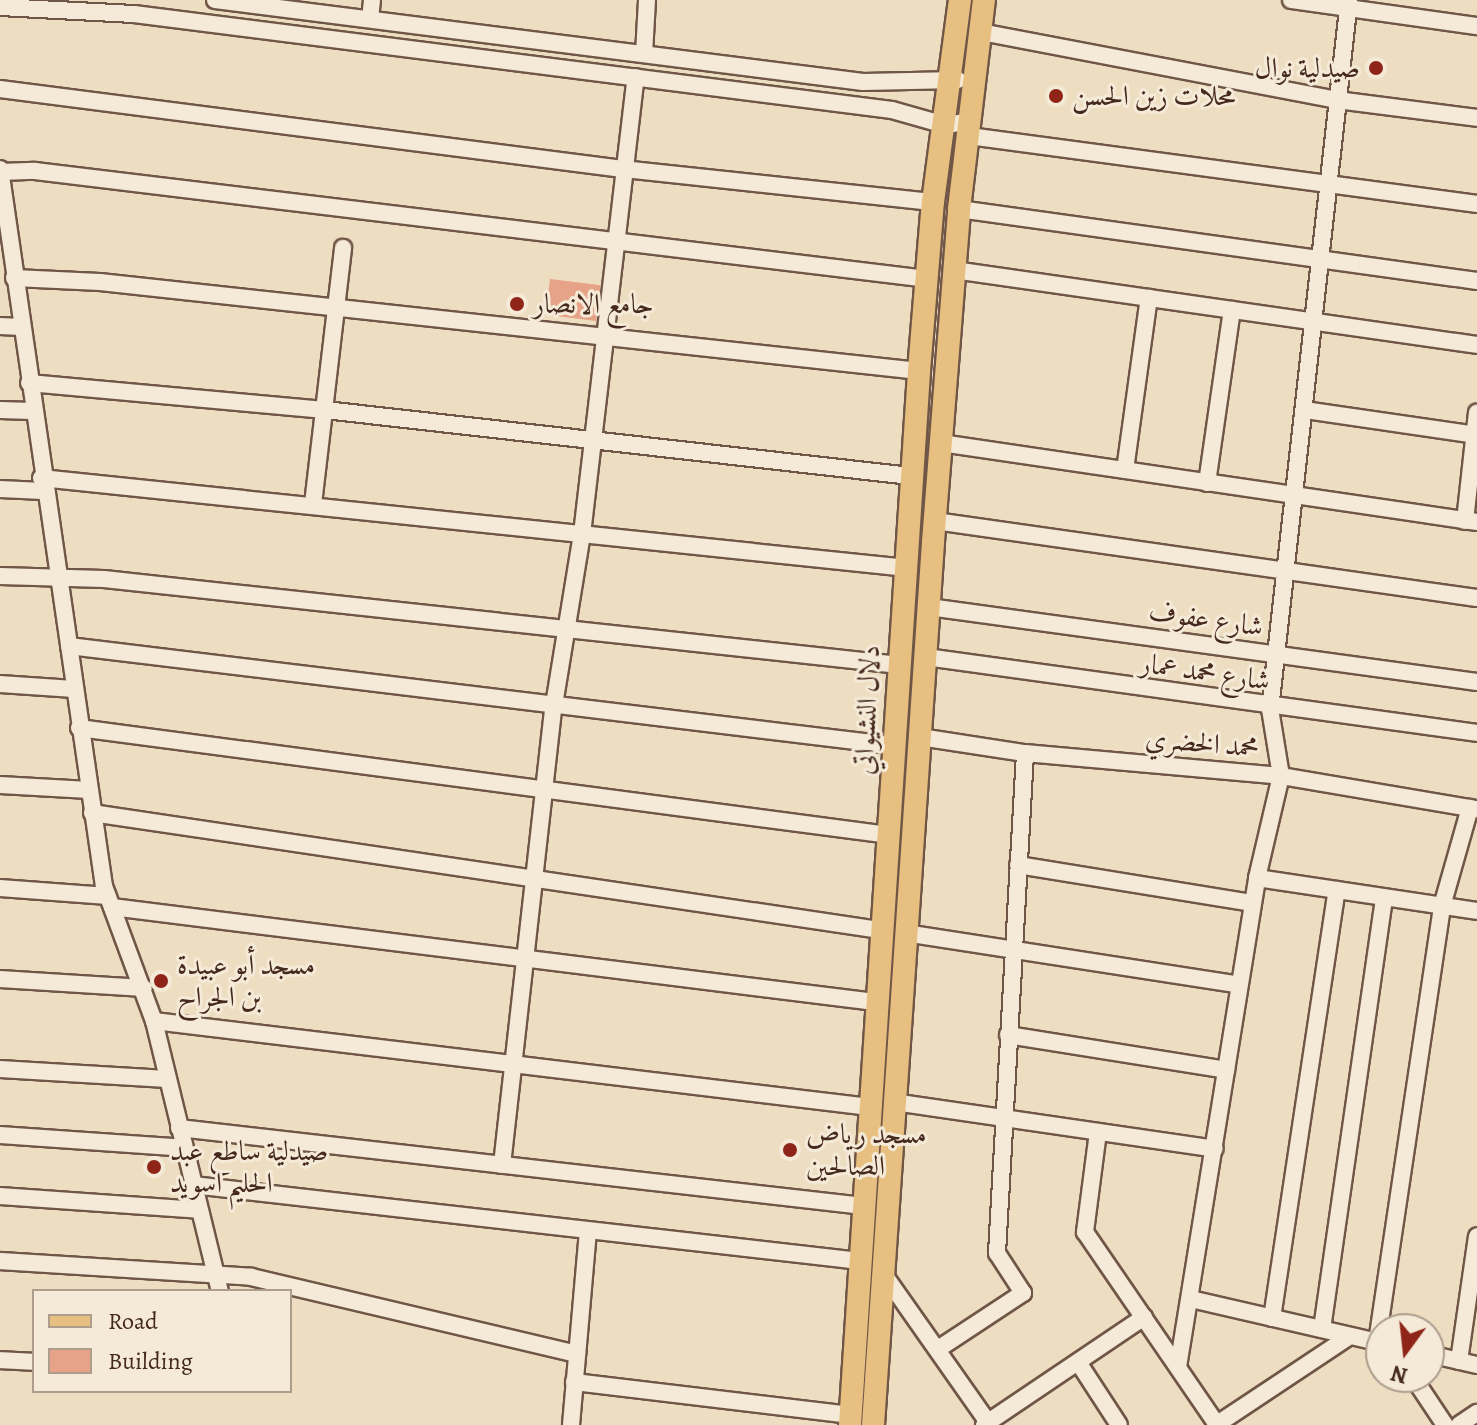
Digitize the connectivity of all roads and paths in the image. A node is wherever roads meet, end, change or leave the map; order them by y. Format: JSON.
{"nodes":[{"id":1,"x":215,"y":0,"type":"edge"},
{"id":2,"x":372,"y":0,"type":"edge"},
{"id":3,"x":647,"y":0,"type":"edge"},
{"id":4,"x":960,"y":0,"type":"edge"},
{"id":5,"x":984,"y":0,"type":"edge"},
{"id":6,"x":1291,"y":0,"type":"edge"},
{"id":7,"x":1348,"y":5,"type":"edge"},
{"id":8,"x":0,"y":7,"type":"edge"},
{"id":9,"x":370,"y":19,"type":"junction"},
{"id":10,"x":1477,"y":26,"type":"edge"},
{"id":11,"x":981,"y":32,"type":"junction"},
{"id":12,"x":644,"y":54,"type":"junction"},
{"id":13,"x":636,"y":77,"type":"junction"},
{"id":14,"x":952,"y":80,"type":"junction"},
{"id":15,"x":976,"y":80,"type":"junction"},
{"id":16,"x":0,"y":89,"type":"edge"},
{"id":17,"x":1337,"y":100,"type":"junction"},
{"id":18,"x":1477,"y":118,"type":"edge"},
{"id":19,"x":945,"y":125,"type":"junction"},
{"id":20,"x":970,"y":128,"type":"junction"},
{"id":21,"x":623,"y":169,"type":"junction"},
{"id":22,"x":0,"y":171,"type":"edge"},
{"id":23,"x":1328,"y":185,"type":"junction"},
{"id":24,"x":933,"y":202,"type":"junction"},
{"id":25,"x":1477,"y":204,"type":"edge"},
{"id":26,"x":959,"y":209,"type":"junction"},
{"id":27,"x":4,"y":231,"type":"edge"},
{"id":28,"x":614,"y":242,"type":"junction"},
{"id":29,"x":343,"y":248,"type":"dead end"},
{"id":30,"x":1322,"y":260,"type":"junction"},
{"id":31,"x":954,"y":270,"type":"junction"},
{"id":32,"x":14,"y":278,"type":"junction"},
{"id":33,"x":928,"y":279,"type":"junction"},
{"id":34,"x":1477,"y":281,"type":"edge"},
{"id":35,"x":1149,"y":298,"type":"junction"},
{"id":36,"x":336,"y":307,"type":"junction"},
{"id":37,"x":1232,"y":310,"type":"junction"},
{"id":38,"x":1316,"y":322,"type":"junction"},
{"id":39,"x":0,"y":326,"type":"edge"},
{"id":40,"x":21,"y":327,"type":"junction"},
{"id":41,"x":606,"y":336,"type":"junction"},
{"id":42,"x":1477,"y":345,"type":"edge"},
{"id":43,"x":919,"y":371,"type":"junction"},
{"id":44,"x":29,"y":383,"type":"junction"},
{"id":45,"x":0,"y":410,"type":"edge"},
{"id":46,"x":325,"y":410,"type":"junction"},
{"id":47,"x":1305,"y":410,"type":"junction"},
{"id":48,"x":32,"y":411,"type":"junction"},
{"id":49,"x":1477,"y":413,"type":"edge"},
{"id":50,"x":1476,"y":434,"type":"edge"},
{"id":51,"x":593,"y":439,"type":"junction"},
{"id":52,"x":941,"y":443,"type":"junction"},
{"id":53,"x":1125,"y":470,"type":"junction"},
{"id":54,"x":911,"y":476,"type":"junction"},
{"id":55,"x":1207,"y":483,"type":"junction"},
{"id":56,"x":42,"y":484,"type":"junction"},
{"id":57,"x":0,"y":489,"type":"edge"},
{"id":58,"x":1295,"y":496,"type":"junction"},
{"id":59,"x":313,"y":504,"type":"junction"},
{"id":60,"x":935,"y":521,"type":"junction"},
{"id":61,"x":1471,"y":521,"type":"edge"},
{"id":62,"x":582,"y":534,"type":"junction"},
{"id":63,"x":907,"y":568,"type":"junction"},
{"id":64,"x":1286,"y":571,"type":"junction"},
{"id":65,"x":0,"y":576,"type":"edge"},
{"id":66,"x":58,"y":578,"type":"junction"},
{"id":67,"x":1477,"y":598,"type":"edge"},
{"id":68,"x":929,"y":607,"type":"junction"},
{"id":69,"x":566,"y":629,"type":"junction"},
{"id":70,"x":69,"y":646,"type":"junction"},
{"id":71,"x":1276,"y":654,"type":"junction"},
{"id":72,"x":926,"y":657,"type":"junction"},
{"id":73,"x":899,"y":665,"type":"junction"},
{"id":74,"x":1477,"y":682,"type":"edge"},
{"id":75,"x":0,"y":684,"type":"edge"},
{"id":76,"x":74,"y":689,"type":"junction"},
{"id":77,"x":554,"y":705,"type":"junction"},
{"id":78,"x":1270,"y":709,"type":"junction"},
{"id":79,"x":79,"y":728,"type":"junction"},
{"id":80,"x":1477,"y":733,"type":"edge"},
{"id":81,"x":920,"y":737,"type":"junction"},
{"id":82,"x":897,"y":741,"type":"junction"},
{"id":83,"x":1025,"y":753,"type":"junction"},
{"id":84,"x":1281,"y":776,"type":"junction"},
{"id":85,"x":0,"y":785,"type":"edge"},
{"id":86,"x":89,"y":790,"type":"junction"},
{"id":87,"x":545,"y":793,"type":"junction"},
{"id":88,"x":1474,"y":809,"type":"edge"},
{"id":89,"x":92,"y":813,"type":"junction"},
{"id":90,"x":888,"y":835,"type":"junction"},
{"id":91,"x":1018,"y":865,"type":"junction"},
{"id":92,"x":1257,"y":878,"type":"junction"},
{"id":93,"x":535,"y":879,"type":"junction"},
{"id":94,"x":0,"y":888,"type":"edge"},
{"id":95,"x":1337,"y":890,"type":"junction"},
{"id":96,"x":1384,"y":897,"type":"junction"},
{"id":97,"x":110,"y":901,"type":"junction"},
{"id":98,"x":1253,"y":903,"type":"junction"},
{"id":99,"x":1442,"y":906,"type":"junction"},
{"id":100,"x":1477,"y":911,"type":"edge"},
{"id":101,"x":880,"y":930,"type":"junction"},
{"id":102,"x":905,"y":933,"type":"junction"},
{"id":103,"x":1013,"y":949,"type":"junction"},
{"id":104,"x":526,"y":959,"type":"junction"},
{"id":105,"x":0,"y":979,"type":"edge"},
{"id":106,"x":1239,"y":985,"type":"junction"},
{"id":107,"x":144,"y":988,"type":"junction"},
{"id":108,"x":875,"y":1002,"type":"junction"},
{"id":109,"x":154,"y":1021,"type":"junction"},
{"id":110,"x":1008,"y":1035,"type":"junction"},
{"id":111,"x":516,"y":1066,"type":"junction"},
{"id":112,"x":0,"y":1069,"type":"edge"},
{"id":113,"x":1226,"y":1070,"type":"junction"},
{"id":114,"x":167,"y":1079,"type":"junction"},
{"id":115,"x":894,"y":1102,"type":"junction"},
{"id":116,"x":870,"y":1107,"type":"junction"},
{"id":117,"x":1004,"y":1118,"type":"junction"},
{"id":118,"x":179,"y":1128,"type":"junction"},
{"id":119,"x":1098,"y":1132,"type":"junction"},
{"id":120,"x":0,"y":1135,"type":"edge"},
{"id":121,"x":184,"y":1148,"type":"junction"},
{"id":122,"x":1215,"y":1149,"type":"junction"},
{"id":123,"x":502,"y":1165,"type":"junction"},
{"id":124,"x":193,"y":1185,"type":"junction"},
{"id":125,"x":0,"y":1196,"type":"edge"},
{"id":126,"x":864,"y":1206,"type":"junction"},
{"id":127,"x":199,"y":1210,"type":"junction"},
{"id":128,"x":588,"y":1232,"type":"junction"},
{"id":129,"x":1477,"y":1236,"type":"edge"},
{"id":130,"x":0,"y":1261,"type":"edge"},
{"id":131,"x":860,"y":1261,"type":"junction"},
{"id":132,"x":883,"y":1273,"type":"junction"},
{"id":133,"x":218,"y":1283,"type":"edge"},
{"id":134,"x":1191,"y":1299,"type":"junction"},
{"id":135,"x":1383,"y":1313,"type":"edge"},
{"id":136,"x":1144,"y":1317,"type":"junction"},
{"id":137,"x":1272,"y":1318,"type":"junction"},
{"id":138,"x":1322,"y":1329,"type":"junction"},
{"id":139,"x":1350,"y":1336,"type":"junction"},
{"id":140,"x":1365,"y":1339,"type":"edge"},
{"id":141,"x":938,"y":1349,"type":"junction"},
{"id":142,"x":577,"y":1354,"type":"junction"},
{"id":143,"x":1445,"y":1358,"type":"edge"},
{"id":144,"x":0,"y":1360,"type":"edge"},
{"id":145,"x":1459,"y":1361,"type":"junction"},
{"id":146,"x":32,"y":1362,"type":"edge"},
{"id":147,"x":1078,"y":1362,"type":"junction"},
{"id":148,"x":1477,"y":1365,"type":"edge"},
{"id":149,"x":1178,"y":1367,"type":"junction"},
{"id":150,"x":574,"y":1382,"type":"junction"},
{"id":151,"x":1424,"y":1393,"type":"edge"},
{"id":152,"x":1477,"y":1413,"type":"edge"},
{"id":153,"x":851,"y":1420,"type":"edge"},
{"id":154,"x":988,"y":1424,"type":"edge"},
{"id":155,"x":571,"y":1425,"type":"edge"},
{"id":156,"x":873,"y":1425,"type":"edge"},
{"id":157,"x":1119,"y":1425,"type":"edge"},
{"id":158,"x":1216,"y":1425,"type":"edge"},
{"id":159,"x":1445,"y":1425,"type":"edge"},
{"id":160,"x":1459,"y":1425,"type":"edge"}],
"edges":[{"from":1,"to":9,"type":"street"},
{"from":2,"to":9,"type":"street"},
{"from":3,"to":12,"type":"street"},
{"from":4,"to":14,"type":"main road","name":"دلال النشيواتي"},
{"from":5,"to":11,"type":"main road","name":"دلال النشيواتي"},
{"from":6,"to":7,"type":"street"},
{"from":7,"to":10,"type":"street"},
{"from":7,"to":17,"type":"street"},
{"from":8,"to":13,"type":"street"},
{"from":9,"to":12,"type":"street"},
{"from":11,"to":15,"type":"main road","name":"دلال النشيواتي"},
{"from":11,"to":17,"type":"street"},
{"from":12,"to":14,"type":"street"},
{"from":13,"to":19,"type":"street"},
{"from":13,"to":21,"type":"street"},
{"from":14,"to":15,"type":"street"},
{"from":14,"to":19,"type":"main road","name":"دلال النشيواتي"},
{"from":15,"to":20,"type":"main road","name":"دلال النشيواتي"},
{"from":16,"to":21,"type":"street"},
{"from":17,"to":18,"type":"street"},
{"from":17,"to":23,"type":"street"},
{"from":19,"to":20,"type":"street"},
{"from":19,"to":24,"type":"main road","name":"دلال النشيواتي"},
{"from":20,"to":23,"type":"street"},
{"from":20,"to":26,"type":"main road","name":"دلال النشيواتي"},
{"from":21,"to":24,"type":"street"},
{"from":21,"to":28,"type":"street"},
{"from":22,"to":27,"type":"street"},
{"from":22,"to":28,"type":"street"},
{"from":23,"to":25,"type":"street"},
{"from":23,"to":30,"type":"street"},
{"from":24,"to":33,"type":"main road","name":"دلال النشيواتي"},
{"from":26,"to":30,"type":"street"},
{"from":26,"to":31,"type":"main road","name":"دلال النشيواتي"},
{"from":27,"to":32,"type":"street"},
{"from":28,"to":33,"type":"street"},
{"from":28,"to":41,"type":"street"},
{"from":29,"to":36,"type":"street"},
{"from":30,"to":34,"type":"street"},
{"from":30,"to":38,"type":"street"},
{"from":31,"to":35,"type":"street"},
{"from":31,"to":52,"type":"main road","name":"دلال النشيواتي"},
{"from":32,"to":36,"type":"street"},
{"from":32,"to":40,"type":"street"},
{"from":33,"to":43,"type":"main road","name":"دلال النشيواتي"},
{"from":35,"to":37,"type":"street"},
{"from":35,"to":53,"type":"street"},
{"from":36,"to":41,"type":"street"},
{"from":36,"to":46,"type":"street"},
{"from":37,"to":38,"type":"street"},
{"from":37,"to":55,"type":"street"},
{"from":38,"to":42,"type":"street"},
{"from":38,"to":47,"type":"street"},
{"from":39,"to":40,"type":"street"},
{"from":40,"to":44,"type":"street"},
{"from":41,"to":43,"type":"street"},
{"from":41,"to":51,"type":"street"},
{"from":43,"to":54,"type":"main road","name":"دلال النشيواتي"},
{"from":44,"to":46,"type":"street"},
{"from":44,"to":48,"type":"street"},
{"from":45,"to":48,"type":"street"},
{"from":46,"to":51,"type":"street"},
{"from":46,"to":59,"type":"street"},
{"from":47,"to":50,"type":"street"},
{"from":47,"to":58,"type":"street"},
{"from":48,"to":56,"type":"street"},
{"from":49,"to":50,"type":"street"},
{"from":50,"to":61,"type":"street"},
{"from":51,"to":54,"type":"street"},
{"from":51,"to":62,"type":"street"},
{"from":52,"to":53,"type":"street"},
{"from":52,"to":60,"type":"main road","name":"دلال النشيواتي"},
{"from":53,"to":55,"type":"street"},
{"from":54,"to":63,"type":"main road","name":"دلال النشيواتي"},
{"from":55,"to":58,"type":"street"},
{"from":56,"to":57,"type":"street"},
{"from":56,"to":59,"type":"street"},
{"from":56,"to":66,"type":"street"},
{"from":58,"to":61,"type":"street"},
{"from":58,"to":64,"type":"street"},
{"from":59,"to":62,"type":"street"},
{"from":60,"to":64,"type":"street"},
{"from":60,"to":68,"type":"main road","name":"دلال النشيواتي"},
{"from":62,"to":63,"type":"street"},
{"from":62,"to":69,"type":"street"},
{"from":63,"to":73,"type":"main road","name":"دلال النشيواتي"},
{"from":64,"to":67,"type":"street"},
{"from":64,"to":71,"type":"street"},
{"from":65,"to":66,"type":"street"},
{"from":66,"to":69,"type":"street"},
{"from":66,"to":70,"type":"street"},
{"from":68,"to":71,"type":"street","name":"شارع عفوف"},
{"from":68,"to":72,"type":"main road","name":"دلال النشيواتي"},
{"from":69,"to":73,"type":"street"},
{"from":69,"to":77,"type":"street"},
{"from":70,"to":76,"type":"street"},
{"from":70,"to":77,"type":"street"},
{"from":71,"to":74,"type":"street","name":"شارع عفوف"},
{"from":71,"to":78,"type":"street"},
{"from":72,"to":78,"type":"street","name":"شارع محمد عمار"},
{"from":72,"to":81,"type":"main road","name":"دلال النشيواتي"},
{"from":73,"to":82,"type":"main road","name":"دلال النشيواتي"},
{"from":75,"to":76,"type":"street"},
{"from":76,"to":79,"type":"street"},
{"from":77,"to":82,"type":"street"},
{"from":77,"to":87,"type":"street"},
{"from":78,"to":80,"type":"street","name":"شارع محمد عمار"},
{"from":78,"to":84,"type":"street"},
{"from":79,"to":86,"type":"street"},
{"from":79,"to":87,"type":"street"},
{"from":81,"to":82,"type":"main road"},
{"from":81,"to":83,"type":"street","name":"محمد الخضري"},
{"from":81,"to":102,"type":"main road","name":"دلال النشيواتي"},
{"from":82,"to":90,"type":"main road","name":"دلال النشيواتي"},
{"from":83,"to":84,"type":"street","name":"محمد الخضري"},
{"from":83,"to":91,"type":"street"},
{"from":84,"to":88,"type":"street","name":"محمد الخضري"},
{"from":84,"to":92,"type":"street"},
{"from":85,"to":86,"type":"street"},
{"from":86,"to":89,"type":"street"},
{"from":87,"to":90,"type":"street"},
{"from":87,"to":93,"type":"street"},
{"from":88,"to":99,"type":"street"},
{"from":89,"to":93,"type":"street"},
{"from":89,"to":97,"type":"street"},
{"from":90,"to":101,"type":"main road","name":"دلال النشيواتي"},
{"from":91,"to":98,"type":"street"},
{"from":91,"to":103,"type":"street"},
{"from":92,"to":95,"type":"street"},
{"from":92,"to":98,"type":"street"},
{"from":93,"to":101,"type":"street"},
{"from":93,"to":104,"type":"street"},
{"from":94,"to":97,"type":"street"},
{"from":95,"to":96,"type":"street"},
{"from":95,"to":137,"type":"street"},
{"from":96,"to":99,"type":"street"},
{"from":96,"to":138,"type":"street"},
{"from":97,"to":104,"type":"street"},
{"from":97,"to":107,"type":"street"},
{"from":98,"to":106,"type":"street"},
{"from":99,"to":100,"type":"street"},
{"from":99,"to":135,"type":"street"},
{"from":101,"to":108,"type":"main road","name":"دلال النشيواتي"},
{"from":102,"to":103,"type":"street"},
{"from":102,"to":115,"type":"main road","name":"دلال النشيواتي"},
{"from":103,"to":106,"type":"street"},
{"from":103,"to":110,"type":"street"},
{"from":104,"to":108,"type":"street"},
{"from":104,"to":111,"type":"street"},
{"from":105,"to":107,"type":"street"},
{"from":106,"to":113,"type":"street"},
{"from":107,"to":109,"type":"street"},
{"from":108,"to":116,"type":"main road","name":"دلال النشيواتي"},
{"from":109,"to":111,"type":"street"},
{"from":109,"to":114,"type":"street"},
{"from":110,"to":113,"type":"street"},
{"from":110,"to":117,"type":"street"},
{"from":111,"to":116,"type":"street"},
{"from":111,"to":123,"type":"street"},
{"from":112,"to":114,"type":"street"},
{"from":113,"to":122,"type":"street"},
{"from":114,"to":118,"type":"street"},
{"from":115,"to":117,"type":"street"},
{"from":115,"to":132,"type":"main road","name":"دلال النشيواتي"},
{"from":116,"to":126,"type":"main road","name":"دلال النشيواتي"},
{"from":117,"to":119,"type":"street"},
{"from":117,"to":141,"type":"street"},
{"from":118,"to":121,"type":"street"},
{"from":118,"to":123,"type":"street"},
{"from":119,"to":122,"type":"street"},
{"from":119,"to":136,"type":"street"},
{"from":120,"to":121,"type":"street"},
{"from":121,"to":124,"type":"street"},
{"from":122,"to":134,"type":"street"},
{"from":123,"to":126,"type":"street"},
{"from":124,"to":127,"type":"street"},
{"from":124,"to":128,"type":"street"},
{"from":125,"to":127,"type":"street"},
{"from":126,"to":131,"type":"main road","name":"دلال النشيواتي"},
{"from":127,"to":133,"type":"street"},
{"from":128,"to":131,"type":"street"},
{"from":128,"to":142,"type":"street"},
{"from":129,"to":145,"type":"street"},
{"from":130,"to":133,"type":"street"},
{"from":131,"to":153,"type":"main road","name":"دلال النشيواتي"},
{"from":132,"to":141,"type":"street"},
{"from":132,"to":156,"type":"main road","name":"دلال النشيواتي"},
{"from":133,"to":142,"type":"street"},
{"from":134,"to":137,"type":"street"},
{"from":134,"to":149,"type":"street"},
{"from":136,"to":147,"type":"street"},
{"from":136,"to":149,"type":"street"},
{"from":137,"to":138,"type":"street"},
{"from":138,"to":139,"type":"street"},
{"from":139,"to":140,"type":"street"},
{"from":139,"to":158,"type":"street"},
{"from":141,"to":154,"type":"street"},
{"from":142,"to":150,"type":"street"},
{"from":143,"to":145,"type":"street"},
{"from":144,"to":146,"type":"street"},
{"from":145,"to":148,"type":"street"},
{"from":147,"to":154,"type":"street"},
{"from":147,"to":157,"type":"street"},
{"from":149,"to":158,"type":"street"},
{"from":150,"to":153,"type":"street"},
{"from":150,"to":155,"type":"street"},
{"from":151,"to":159,"type":"street"},
{"from":152,"to":160,"type":"street"}]}
